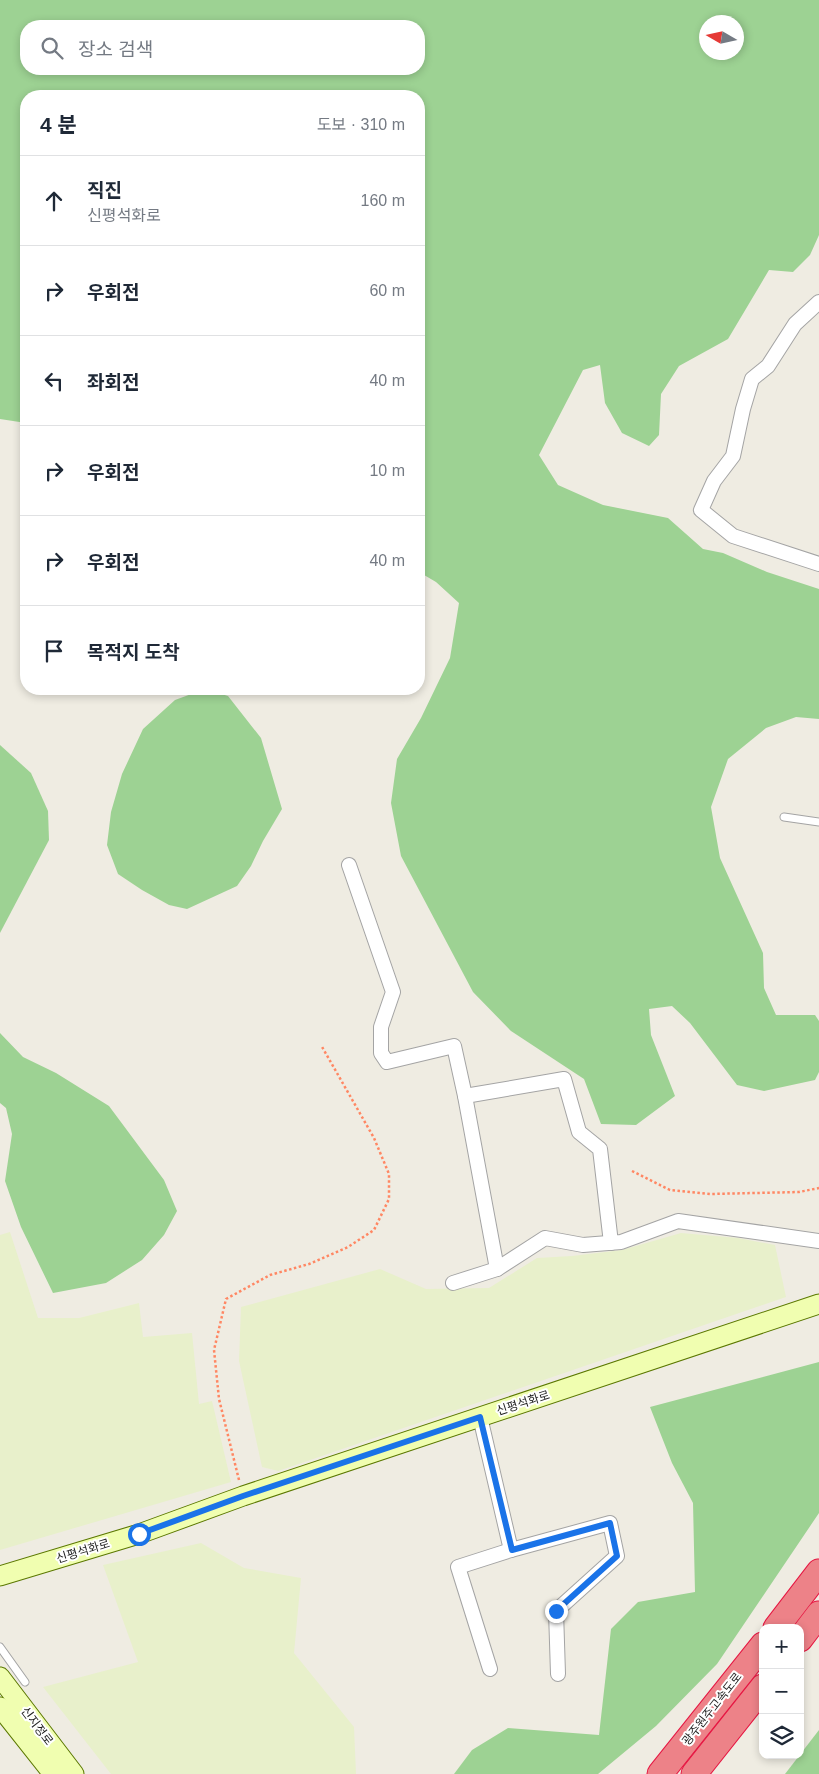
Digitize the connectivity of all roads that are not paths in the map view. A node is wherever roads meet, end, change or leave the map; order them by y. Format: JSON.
{"nodes":[{"id":1,"x":819,"y":302,"type":"edge"},
{"id":2,"x":819,"y":564,"type":"edge"},
{"id":3,"x":784,"y":817,"type":"dead end"},
{"id":4,"x":819,"y":822,"type":"edge"},
{"id":5,"x":349,"y":866,"type":"dead end"},
{"id":6,"x":465,"y":1096,"type":"junction"},
{"id":7,"x":819,"y":1241,"type":"edge"},
{"id":8,"x":611,"y":1243,"type":"junction"},
{"id":9,"x":497,"y":1269,"type":"junction"},
{"id":10,"x":453,"y":1283,"type":"dead end"},
{"id":11,"x":819,"y":1304,"type":"edge"},
{"id":12,"x":480,"y":1417,"type":"junction"},
{"id":13,"x":512,"y":1550,"type":"junction"},
{"id":14,"x":819,"y":1572,"type":"edge"},
{"id":15,"x":0,"y":1576,"type":"edge"},
{"id":16,"x":819,"y":1614,"type":"edge"},
{"id":17,"x":779,"y":1624,"type":"edge"},
{"id":18,"x":804,"y":1634,"type":"edge"},
{"id":19,"x":0,"y":1647,"type":"edge"},
{"id":20,"x":759,"y":1650,"type":"edge"},
{"id":21,"x":490,"y":1669,"type":"dead end"},
{"id":22,"x":558,"y":1674,"type":"dead end"},
{"id":23,"x":0,"y":1677,"type":"edge"},
{"id":24,"x":25,"y":1682,"type":"dead end"},
{"id":25,"x":759,"y":1692,"type":"edge"},
{"id":26,"x":0,"y":1707,"type":"edge"},
{"id":27,"x":53,"y":1774,"type":"edge"},
{"id":28,"x":74,"y":1774,"type":"edge"},
{"id":29,"x":660,"y":1774,"type":"edge"},
{"id":30,"x":694,"y":1774,"type":"edge"}],
"edges":[{"from":1,"to":2,"type":"street"},
{"from":3,"to":4,"type":"lane"},
{"from":5,"to":6,"type":"street"},
{"from":6,"to":8,"type":"street"},
{"from":6,"to":9,"type":"street"},
{"from":7,"to":8,"type":"street"},
{"from":8,"to":9,"type":"street"},
{"from":9,"to":10,"type":"street"},
{"from":11,"to":12,"type":"main road","name":"신평석화로"},
{"from":12,"to":13,"type":"street"},
{"from":12,"to":15,"type":"main road","name":"신평석화로"},
{"from":13,"to":21,"type":"street"},
{"from":13,"to":22,"type":"street"},
{"from":14,"to":17,"type":"highway"},
{"from":16,"to":18,"type":"highway"},
{"from":19,"to":24,"type":"lane"},
{"from":20,"to":29,"type":"highway","name":"광주원주고속도로"},
{"from":23,"to":28,"type":"main road","name":"신지정로"},
{"from":25,"to":30,"type":"highway","name":"광주원주고속도로"},
{"from":26,"to":27,"type":"main road","name":"신지정로"}]}
